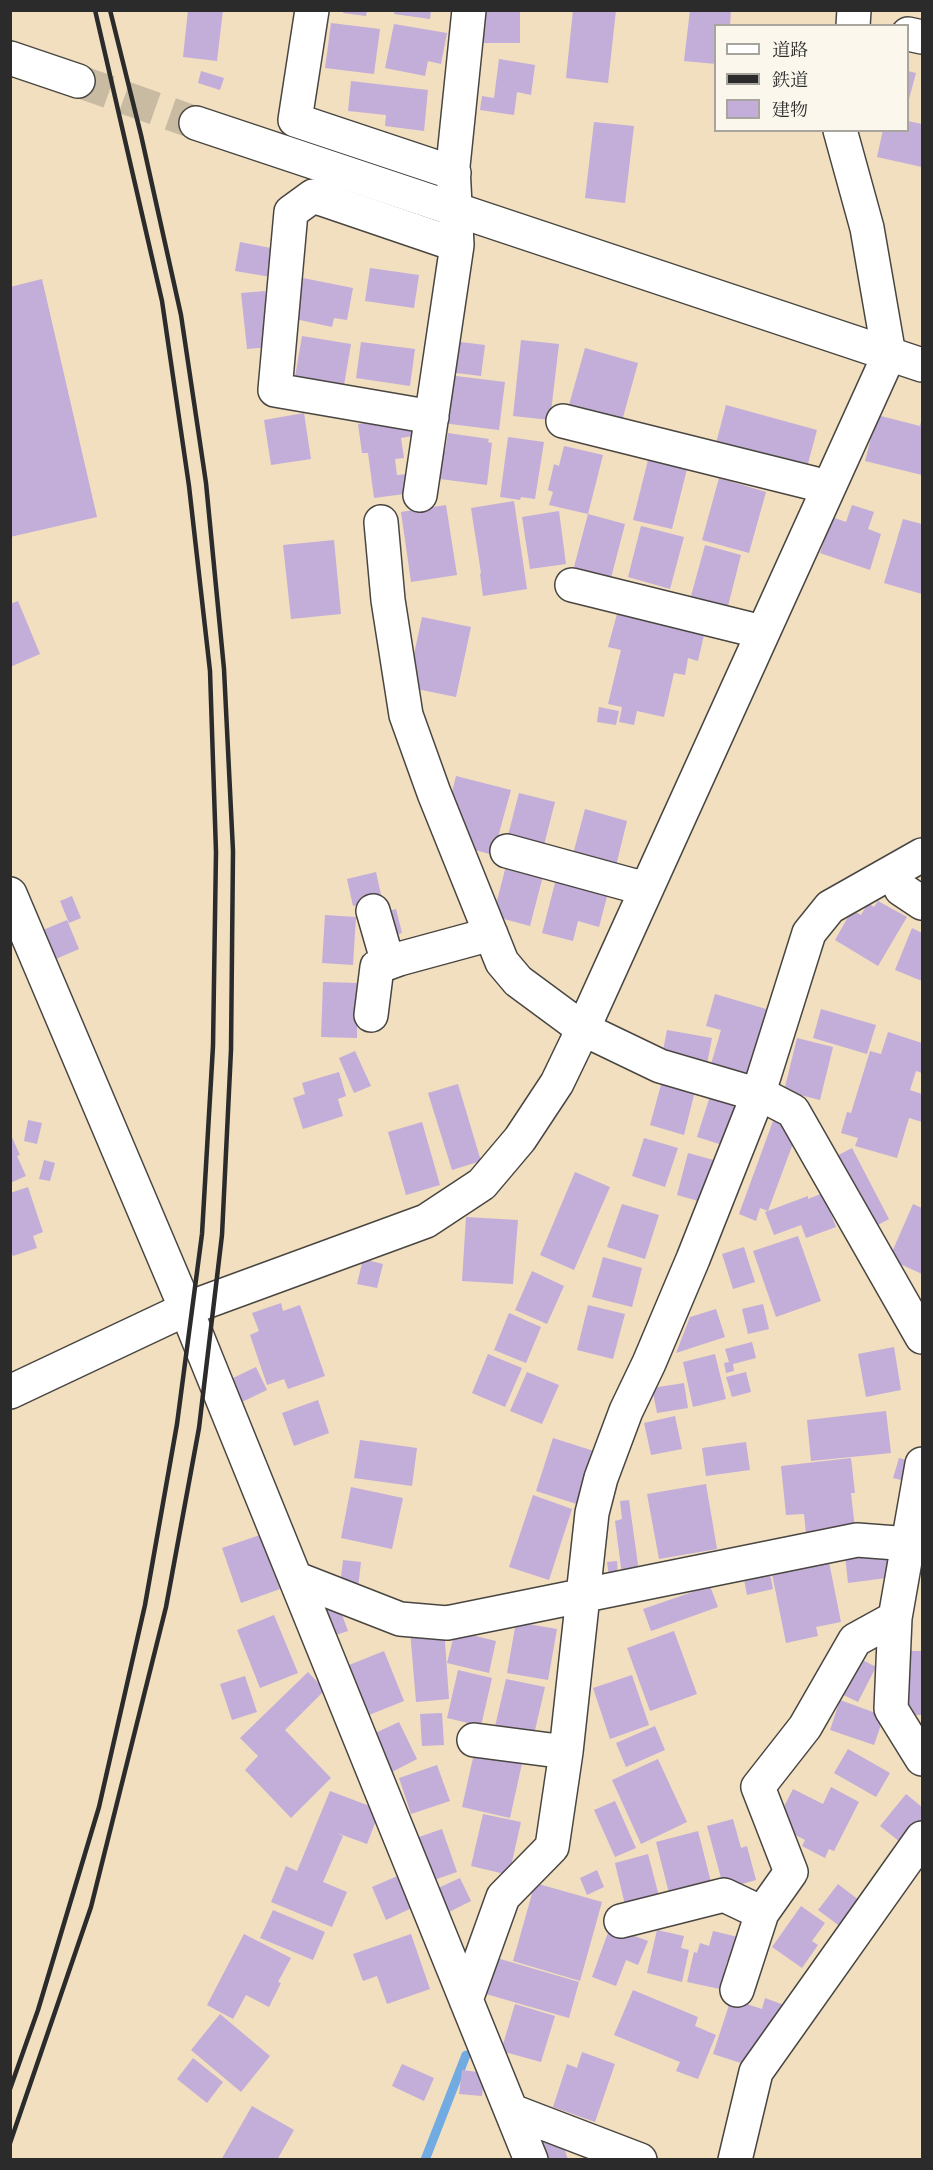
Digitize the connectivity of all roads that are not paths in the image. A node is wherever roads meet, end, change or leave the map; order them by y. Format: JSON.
{"nodes":[{"id":1,"x":312,"y":10,"type":"edge"},
{"id":2,"x":469,"y":10,"type":"edge"},
{"id":3,"x":10,"y":58,"type":"edge"},
{"id":4,"x":78,"y":81,"type":"tunnel mouth"},
{"id":5,"x":196,"y":123,"type":"tunnel mouth"},
{"id":6,"x":841,"y":132,"type":"edge"},
{"id":7,"x":454,"y":173,"type":"junction"},
{"id":8,"x":454,"y":210,"type":"junction"},
{"id":9,"x":457,"y":245,"type":"junction"},
{"id":10,"x":889,"y":355,"type":"junction"},
{"id":11,"x":922,"y":365,"type":"edge"},
{"id":12,"x":432,"y":417,"type":"junction"},
{"id":13,"x":563,"y":421,"type":"dead end"},
{"id":14,"x":828,"y":488,"type":"junction"},
{"id":15,"x":420,"y":495,"type":"dead end"},
{"id":16,"x":381,"y":522,"type":"dead end"},
{"id":17,"x":572,"y":585,"type":"dead end"},
{"id":18,"x":762,"y":632,"type":"junction"},
{"id":19,"x":507,"y":851,"type":"dead end"},
{"id":20,"x":922,"y":855,"type":"edge"},
{"id":21,"x":646,"y":889,"type":"junction"},
{"id":22,"x":10,"y":894,"type":"edge"},
{"id":23,"x":373,"y":911,"type":"dead end"},
{"id":24,"x":491,"y":934,"type":"junction"},
{"id":25,"x":388,"y":963,"type":"junction"},
{"id":26,"x":371,"y":1015,"type":"dead end"},
{"id":27,"x":583,"y":1029,"type":"junction"},
{"id":28,"x":766,"y":1097,"type":"junction"},
{"id":29,"x":186,"y":1309,"type":"junction"},
{"id":30,"x":922,"y":1337,"type":"edge"},
{"id":31,"x":10,"y":1392,"type":"edge"},
{"id":32,"x":922,"y":1464,"type":"edge"},
{"id":33,"x":916,"y":1546,"type":"edge"},
{"id":34,"x":295,"y":1578,"type":"junction"},
{"id":35,"x":582,"y":1596,"type":"junction"},
{"id":36,"x":895,"y":1618,"type":"junction"},
{"id":37,"x":474,"y":1740,"type":"dead end"},
{"id":38,"x":566,"y":1752,"type":"junction"},
{"id":39,"x":922,"y":1759,"type":"edge"},
{"id":40,"x":922,"y":1838,"type":"edge"},
{"id":41,"x":762,"y":1913,"type":"junction"},
{"id":42,"x":621,"y":1921,"type":"dead end"},
{"id":43,"x":737,"y":1990,"type":"dead end"},
{"id":44,"x":466,"y":2000,"type":"junction"},
{"id":45,"x":512,"y":2111,"type":"junction"},
{"id":46,"x":531,"y":2160,"type":"edge"},
{"id":47,"x":640,"y":2160,"type":"edge"},
{"id":48,"x":735,"y":2160,"type":"edge"}],
"edges":[{"from":1,"to":7,"type":"street"},
{"from":2,"to":7,"type":"street"},
{"from":3,"to":4,"type":"street"},
{"from":5,"to":8,"type":"street"},
{"from":6,"to":10,"type":"street"},
{"from":7,"to":8,"type":"street"},
{"from":8,"to":9,"type":"street"},
{"from":8,"to":10,"type":"street"},
{"from":9,"to":12,"type":"street"},
{"from":9,"to":12,"type":"street"},
{"from":10,"to":11,"type":"street"},
{"from":10,"to":14,"type":"street"},
{"from":12,"to":15,"type":"street"},
{"from":13,"to":14,"type":"street"},
{"from":14,"to":18,"type":"street"},
{"from":16,"to":24,"type":"street"},
{"from":17,"to":18,"type":"street"},
{"from":18,"to":21,"type":"street"},
{"from":19,"to":21,"type":"street"},
{"from":20,"to":28,"type":"street"},
{"from":21,"to":27,"type":"street"},
{"from":22,"to":29,"type":"street"},
{"from":23,"to":25,"type":"street"},
{"from":24,"to":25,"type":"street"},
{"from":24,"to":27,"type":"street"},
{"from":25,"to":26,"type":"street"},
{"from":27,"to":28,"type":"street"},
{"from":27,"to":29,"type":"street"},
{"from":28,"to":30,"type":"street"},
{"from":28,"to":35,"type":"street"},
{"from":29,"to":31,"type":"street"},
{"from":29,"to":34,"type":"street"},
{"from":32,"to":33,"type":"street"},
{"from":33,"to":35,"type":"street"},
{"from":33,"to":36,"type":"street"},
{"from":34,"to":35,"type":"street"},
{"from":34,"to":44,"type":"street"},
{"from":35,"to":38,"type":"street"},
{"from":36,"to":39,"type":"street"},
{"from":36,"to":41,"type":"street"},
{"from":37,"to":38,"type":"street"},
{"from":38,"to":44,"type":"street"},
{"from":40,"to":48,"type":"street"},
{"from":41,"to":42,"type":"street"},
{"from":41,"to":43,"type":"street"},
{"from":44,"to":45,"type":"street"},
{"from":45,"to":46,"type":"street"},
{"from":45,"to":47,"type":"street"}]}
